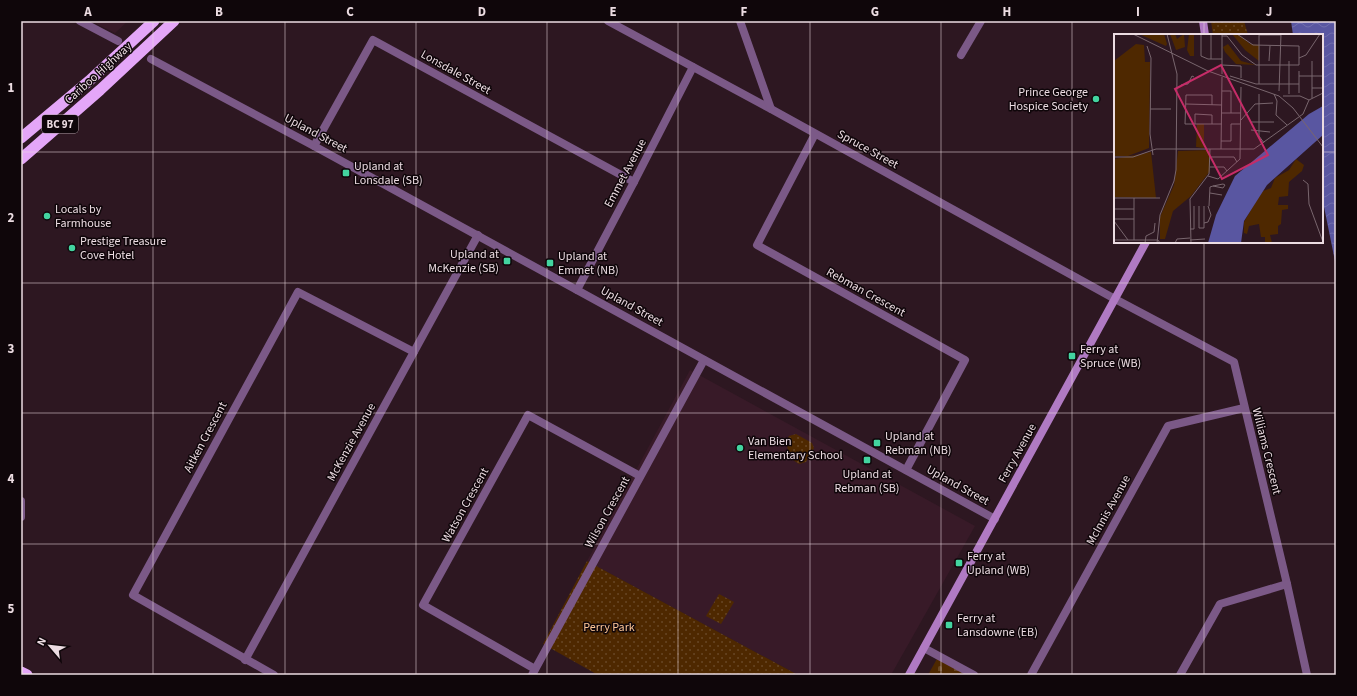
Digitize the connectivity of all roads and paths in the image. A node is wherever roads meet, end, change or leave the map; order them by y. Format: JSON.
{"nodes":[{"id":1,"x":80,"y":21,"type":"edge"},
{"id":2,"x":154,"y":21,"type":"edge"},
{"id":3,"x":174,"y":21,"type":"edge"},
{"id":4,"x":608,"y":21,"type":"edge"},
{"id":5,"x":740,"y":21,"type":"edge"},
{"id":6,"x":981,"y":21,"type":"edge"},
{"id":7,"x":1203,"y":21,"type":"edge"},
{"id":8,"x":1205,"y":34,"type":"edge"},
{"id":9,"x":118,"y":41,"type":"dead end"},
{"id":10,"x":960,"y":54,"type":"dead end"},
{"id":11,"x":151,"y":59,"type":"dead end"},
{"id":12,"x":693,"y":67,"type":"junction"},
{"id":13,"x":771,"y":109,"type":"junction"},
{"id":14,"x":815,"y":134,"type":"junction"},
{"id":15,"x":21,"y":138,"type":"edge"},
{"id":16,"x":314,"y":146,"type":"junction"},
{"id":17,"x":21,"y":159,"type":"edge"},
{"id":18,"x":634,"y":182,"type":"junction"},
{"id":19,"x":478,"y":235,"type":"junction"},
{"id":20,"x":1145,"y":243,"type":"edge"},
{"id":21,"x":577,"y":290,"type":"junction"},
{"id":22,"x":1115,"y":299,"type":"junction"},
{"id":23,"x":414,"y":352,"type":"junction"},
{"id":24,"x":704,"y":360,"type":"junction"},
{"id":25,"x":1244,"y":408,"type":"junction"},
{"id":26,"x":906,"y":470,"type":"junction"},
{"id":27,"x":640,"y":476,"type":"junction"},
{"id":28,"x":21,"y":500,"type":"edge"},
{"id":29,"x":21,"y":516,"type":"edge"},
{"id":30,"x":995,"y":519,"type":"junction"},
{"id":31,"x":1287,"y":584,"type":"junction"},
{"id":32,"x":924,"y":648,"type":"junction"},
{"id":33,"x":245,"y":660,"type":"junction"},
{"id":34,"x":21,"y":672,"type":"edge"},
{"id":35,"x":533,"y":672,"type":"edge"},
{"id":36,"x":27,"y":675,"type":"edge"},
{"id":37,"x":274,"y":675,"type":"edge"},
{"id":38,"x":909,"y":675,"type":"edge"},
{"id":39,"x":974,"y":675,"type":"edge"},
{"id":40,"x":1032,"y":675,"type":"edge"},
{"id":41,"x":1180,"y":675,"type":"edge"},
{"id":42,"x":1308,"y":675,"type":"edge"}],
"edges":[{"from":1,"to":9,"type":"street"},
{"from":2,"to":15,"type":"highway","name":"Cariboo Highway","number":"BC 97"},
{"from":3,"to":17,"type":"highway","name":"Cariboo Highway","number":"BC 97"},
{"from":4,"to":12,"type":"street","name":"Spruce Street"},
{"from":5,"to":13,"type":"street"},
{"from":6,"to":10,"type":"street"},
{"from":7,"to":8,"type":"main road"},
{"from":11,"to":16,"type":"street","name":"Upland Street"},
{"from":12,"to":13,"type":"street","name":"Spruce Street"},
{"from":12,"to":18,"type":"street","name":"Emmet Avenue"},
{"from":13,"to":14,"type":"street","name":"Spruce Street"},
{"from":14,"to":22,"type":"street","name":"Spruce Street"},
{"from":14,"to":26,"type":"street","name":"Rebman Crescent"},
{"from":16,"to":18,"type":"street","name":"Lonsdale Street"},
{"from":16,"to":19,"type":"street","name":"Upland Street"},
{"from":18,"to":21,"type":"street","name":"Emmet Avenue"},
{"from":19,"to":21,"type":"street","name":"Upland Street"},
{"from":19,"to":23,"type":"street","name":"McKenzie Avenue"},
{"from":20,"to":22,"type":"main road","name":"Ferry Avenue"},
{"from":21,"to":24,"type":"street","name":"Upland Street"},
{"from":22,"to":25,"type":"street","name":"Williams Crescent"},
{"from":22,"to":30,"type":"main road","name":"Ferry Avenue"},
{"from":23,"to":33,"type":"street","name":"McKenzie Avenue"},
{"from":23,"to":33,"type":"street","name":"Aitken Crescent"},
{"from":24,"to":26,"type":"street","name":"Upland Street"},
{"from":24,"to":27,"type":"street","name":"Wilson Crescent"},
{"from":25,"to":31,"type":"street","name":"Williams Crescent"},
{"from":25,"to":40,"type":"street","name":"McInnis Avenue"},
{"from":26,"to":30,"type":"street","name":"Upland Street"},
{"from":27,"to":35,"type":"street","name":"Wilson Crescent"},
{"from":27,"to":35,"type":"street","name":"Watson Crescent"},
{"from":28,"to":29,"type":"street"},
{"from":30,"to":32,"type":"main road","name":"Ferry Avenue"},
{"from":31,"to":41,"type":"street"},
{"from":31,"to":42,"type":"street","name":"Williams Crescent"},
{"from":32,"to":38,"type":"main road","name":"Ferry Avenue"},
{"from":32,"to":39,"type":"street"},
{"from":33,"to":37,"type":"street"},
{"from":34,"to":36,"type":"highway"}]}
